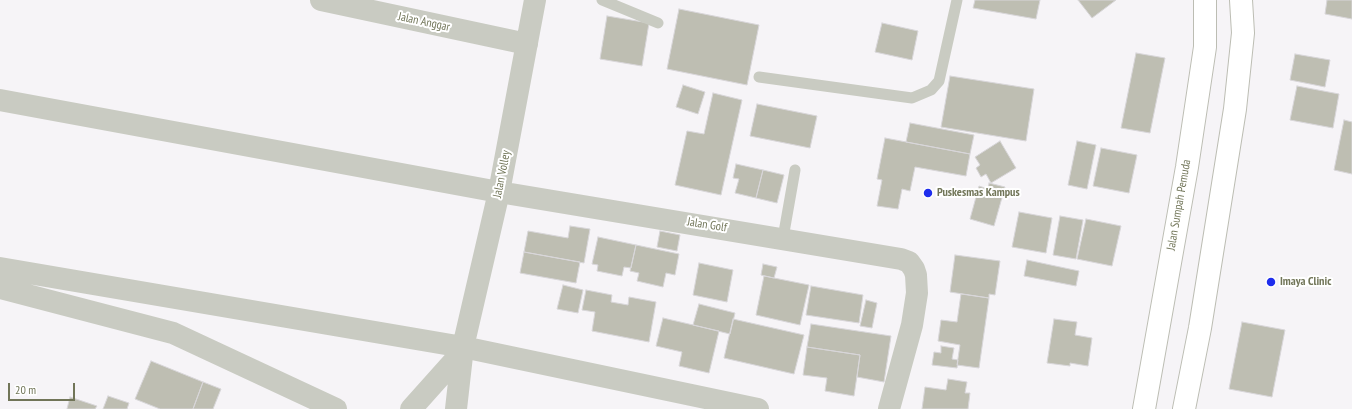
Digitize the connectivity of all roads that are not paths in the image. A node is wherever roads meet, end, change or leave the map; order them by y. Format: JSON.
{"nodes":[{"id":1,"x":321,"y":0,"type":"edge"},
{"id":2,"x":535,"y":0,"type":"edge"},
{"id":3,"x":602,"y":0,"type":"edge"},
{"id":4,"x":957,"y":0,"type":"edge"},
{"id":5,"x":1205,"y":0,"type":"edge"},
{"id":6,"x":1241,"y":0,"type":"edge"},
{"id":7,"x":658,"y":22,"type":"dead end"},
{"id":8,"x":527,"y":44,"type":"junction"},
{"id":9,"x":759,"y":77,"type":"dead end"},
{"id":10,"x":0,"y":100,"type":"edge"},
{"id":11,"x":795,"y":170,"type":"dead end"},
{"id":12,"x":498,"y":192,"type":"junction"},
{"id":13,"x":783,"y":238,"type":"junction"},
{"id":14,"x":0,"y":268,"type":"edge"},
{"id":15,"x":0,"y":288,"type":"edge"},
{"id":16,"x":462,"y":350,"type":"junction"},
{"id":17,"x":336,"y":409,"type":"edge"},
{"id":18,"x":411,"y":409,"type":"edge"},
{"id":19,"x":456,"y":409,"type":"edge"},
{"id":20,"x":758,"y":409,"type":"edge"},
{"id":21,"x":889,"y":409,"type":"edge"},
{"id":22,"x":1144,"y":409,"type":"edge"},
{"id":23,"x":1184,"y":409,"type":"edge"}],
"edges":[{"from":1,"to":8,"type":"street","name":"Jalan Anggar"},
{"from":2,"to":8,"type":"street","name":"Jalan Volley"},
{"from":3,"to":7,"type":"lane"},
{"from":4,"to":9,"type":"lane"},
{"from":5,"to":22,"type":"main road","name":"Jalan Sumpah Pemuda"},
{"from":6,"to":23,"type":"main road"},
{"from":8,"to":12,"type":"street","name":"Jalan Volley"},
{"from":10,"to":12,"type":"street","name":"Jalan Golf"},
{"from":11,"to":13,"type":"lane"},
{"from":12,"to":13,"type":"street","name":"Jalan Golf"},
{"from":12,"to":16,"type":"street","name":"Jalan Volley"},
{"from":13,"to":21,"type":"street","name":"Jalan Golf"},
{"from":14,"to":16,"type":"street"},
{"from":15,"to":17,"type":"street"},
{"from":16,"to":18,"type":"street"},
{"from":16,"to":19,"type":"street","name":"Jalan Volley"},
{"from":16,"to":20,"type":"street"}]}
